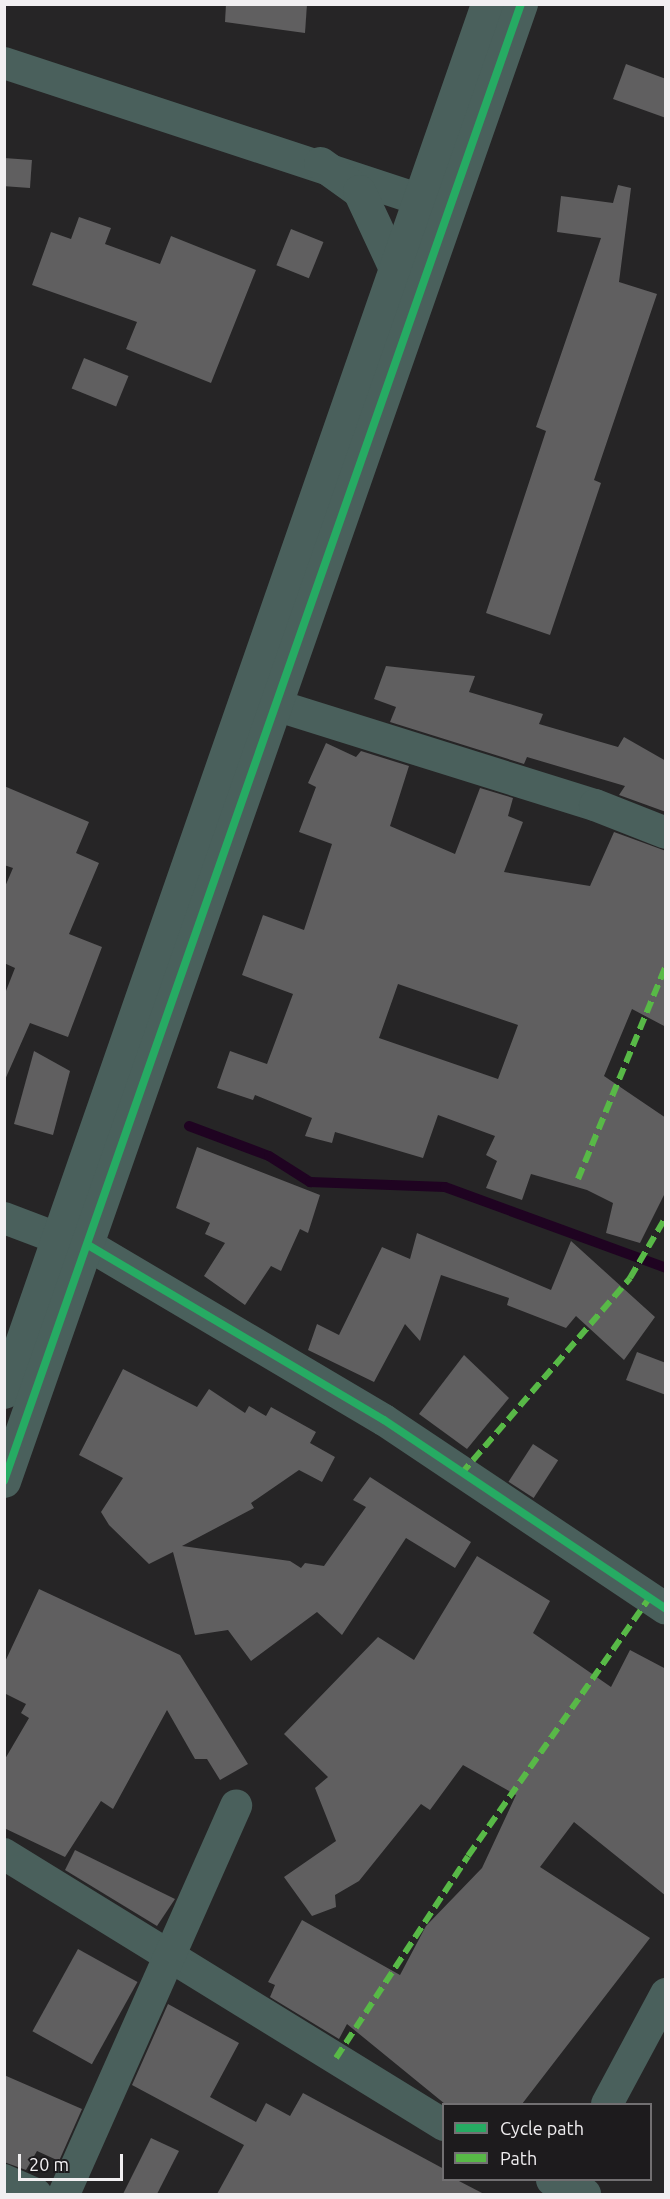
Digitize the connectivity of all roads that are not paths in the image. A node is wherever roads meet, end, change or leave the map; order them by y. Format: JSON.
{"nodes":[{"id":1,"x":487,"y":4,"type":"edge"},
{"id":2,"x":521,"y":4,"type":"edge"},
{"id":3,"x":4,"y":63,"type":"edge"},
{"id":4,"x":320,"y":163,"type":"junction"},
{"id":5,"x":418,"y":198,"type":"junction"},
{"id":6,"x":449,"y":209,"type":"junction"},
{"id":7,"x":393,"y":264,"type":"junction"},
{"id":8,"x":272,"y":704,"type":"junction"},
{"id":9,"x":666,"y":833,"type":"edge"},
{"id":10,"x":4,"y":1218,"type":"edge"},
{"id":11,"x":57,"y":1238,"type":"junction"},
{"id":12,"x":88,"y":1245,"type":"junction"},
{"id":13,"x":15,"y":1380,"type":"edge"},
{"id":14,"x":4,"y":1481,"type":"edge"},
{"id":15,"x":666,"y":1609,"type":"edge"},
{"id":16,"x":236,"y":1805,"type":"dead end"},
{"id":17,"x":4,"y":1854,"type":"edge"},
{"id":18,"x":166,"y":1958,"type":"junction"},
{"id":19,"x":666,"y":1994,"type":"edge"},
{"id":20,"x":608,"y":2103,"type":"edge"},
{"id":21,"x":442,"y":2125,"type":"edge"},
{"id":22,"x":4,"y":2180,"type":"edge"},
{"id":23,"x":36,"y":2194,"type":"edge"},
{"id":24,"x":64,"y":2194,"type":"edge"}],
"edges":[{"from":1,"to":5,"type":"street"},
{"from":2,"to":6,"type":"street"},
{"from":3,"to":4,"type":"street"},
{"from":4,"to":5,"type":"street"},
{"from":4,"to":7,"type":"street"},
{"from":5,"to":6,"type":"street"},
{"from":5,"to":7,"type":"street"},
{"from":6,"to":8,"type":"street"},
{"from":7,"to":11,"type":"street"},
{"from":8,"to":9,"type":"street"},
{"from":8,"to":12,"type":"street"},
{"from":10,"to":11,"type":"street"},
{"from":11,"to":13,"type":"street"},
{"from":12,"to":13,"type":"street"},
{"from":12,"to":15,"type":"street"},
{"from":13,"to":14,"type":"street"},
{"from":16,"to":18,"type":"street"},
{"from":17,"to":18,"type":"street"},
{"from":18,"to":21,"type":"street"},
{"from":18,"to":24,"type":"street"},
{"from":19,"to":20,"type":"street"},
{"from":22,"to":23,"type":"street"}]}
